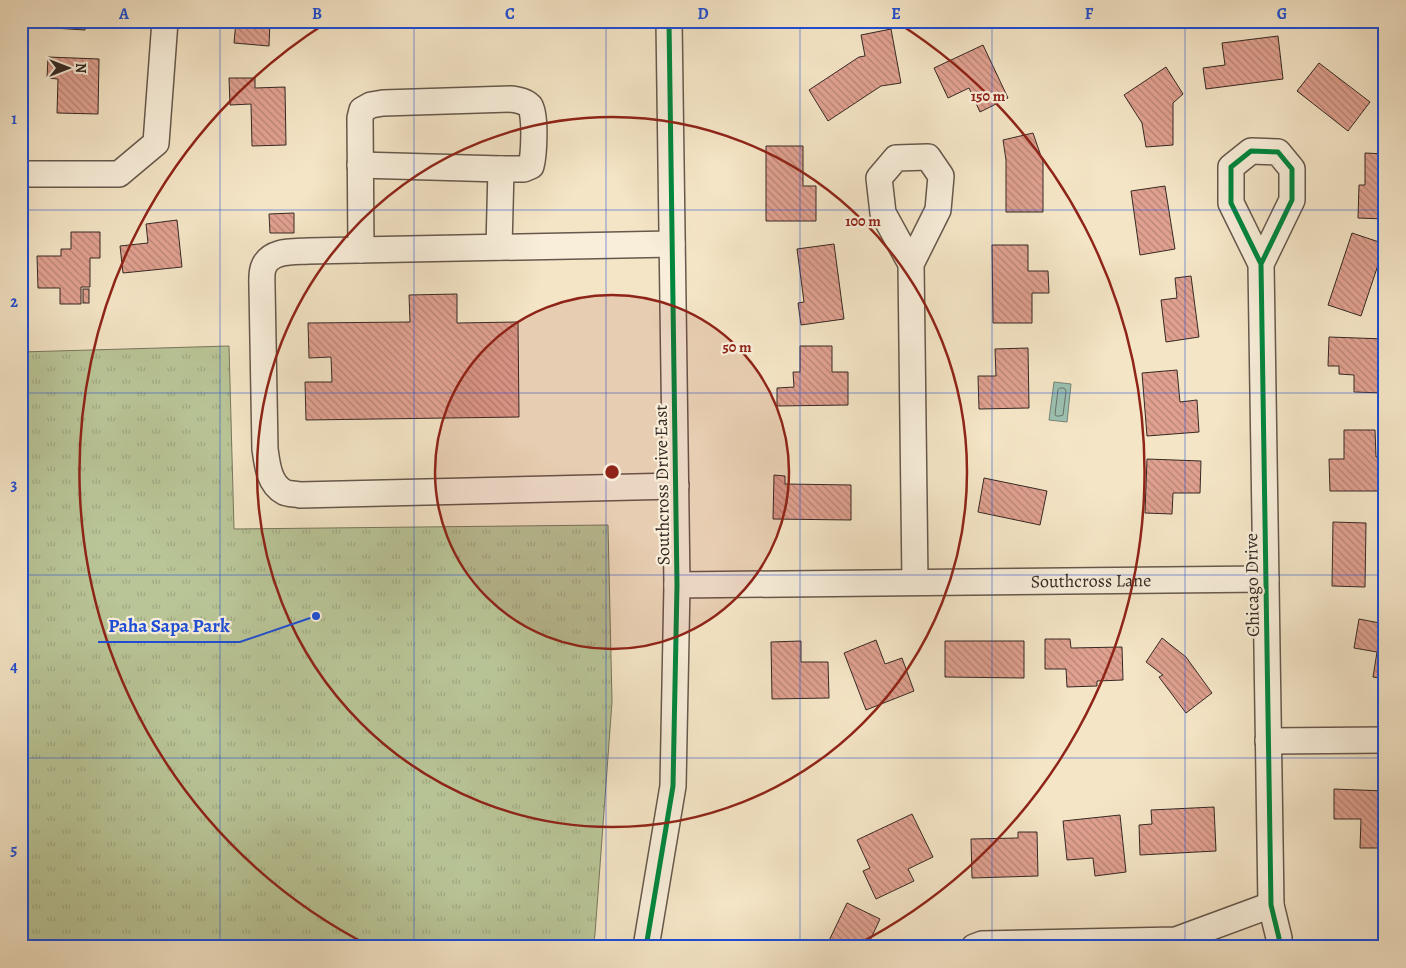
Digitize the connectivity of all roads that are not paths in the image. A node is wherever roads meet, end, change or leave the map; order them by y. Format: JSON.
{"nodes":[{"id":1,"x":165,"y":21,"type":"edge"},
{"id":2,"x":669,"y":21,"type":"edge"},
{"id":3,"x":360,"y":165,"type":"junction"},
{"id":4,"x":501,"y":169,"type":"junction"},
{"id":5,"x":21,"y":174,"type":"edge"},
{"id":6,"x":672,"y":244,"type":"junction"},
{"id":7,"x":499,"y":247,"type":"junction"},
{"id":8,"x":361,"y":250,"type":"junction"},
{"id":9,"x":911,"y":264,"type":"dead end"},
{"id":10,"x":1261,"y":264,"type":"dead end"},
{"id":11,"x":676,"y":486,"type":"junction"},
{"id":12,"x":1266,"y":579,"type":"junction"},
{"id":13,"x":915,"y":582,"type":"junction"},
{"id":14,"x":677,"y":585,"type":"junction"},
{"id":15,"x":1385,"y":740,"type":"edge"},
{"id":16,"x":1268,"y":741,"type":"junction"},
{"id":17,"x":1271,"y":905,"type":"junction"},
{"id":18,"x":1177,"y":943,"type":"edge"},
{"id":19,"x":646,"y":947,"type":"edge"},
{"id":20,"x":974,"y":947,"type":"edge"},
{"id":21,"x":1278,"y":947,"type":"edge"}],
"edges":[{"from":1,"to":5,"type":"street"},
{"from":2,"to":6,"type":"street","name":"Southcross Drive East"},
{"from":3,"to":4,"type":"street"},
{"from":3,"to":4,"type":"street"},
{"from":3,"to":8,"type":"street"},
{"from":4,"to":7,"type":"street"},
{"from":6,"to":7,"type":"street"},
{"from":6,"to":11,"type":"street","name":"Southcross Drive East"},
{"from":7,"to":8,"type":"street"},
{"from":8,"to":11,"type":"street"},
{"from":9,"to":13,"type":"street"},
{"from":10,"to":12,"type":"street","name":"Chicago Drive"},
{"from":11,"to":14,"type":"street","name":"Southcross Drive East"},
{"from":12,"to":13,"type":"street","name":"Southcross Lane"},
{"from":12,"to":16,"type":"street","name":"Chicago Drive"},
{"from":13,"to":14,"type":"street","name":"Southcross Lane"},
{"from":14,"to":19,"type":"street","name":"Southcross Drive East"},
{"from":15,"to":16,"type":"street"},
{"from":16,"to":17,"type":"street","name":"Chicago Drive"},
{"from":17,"to":18,"type":"street"},
{"from":17,"to":21,"type":"street","name":"Chicago Drive"},
{"from":18,"to":20,"type":"street"}]}
